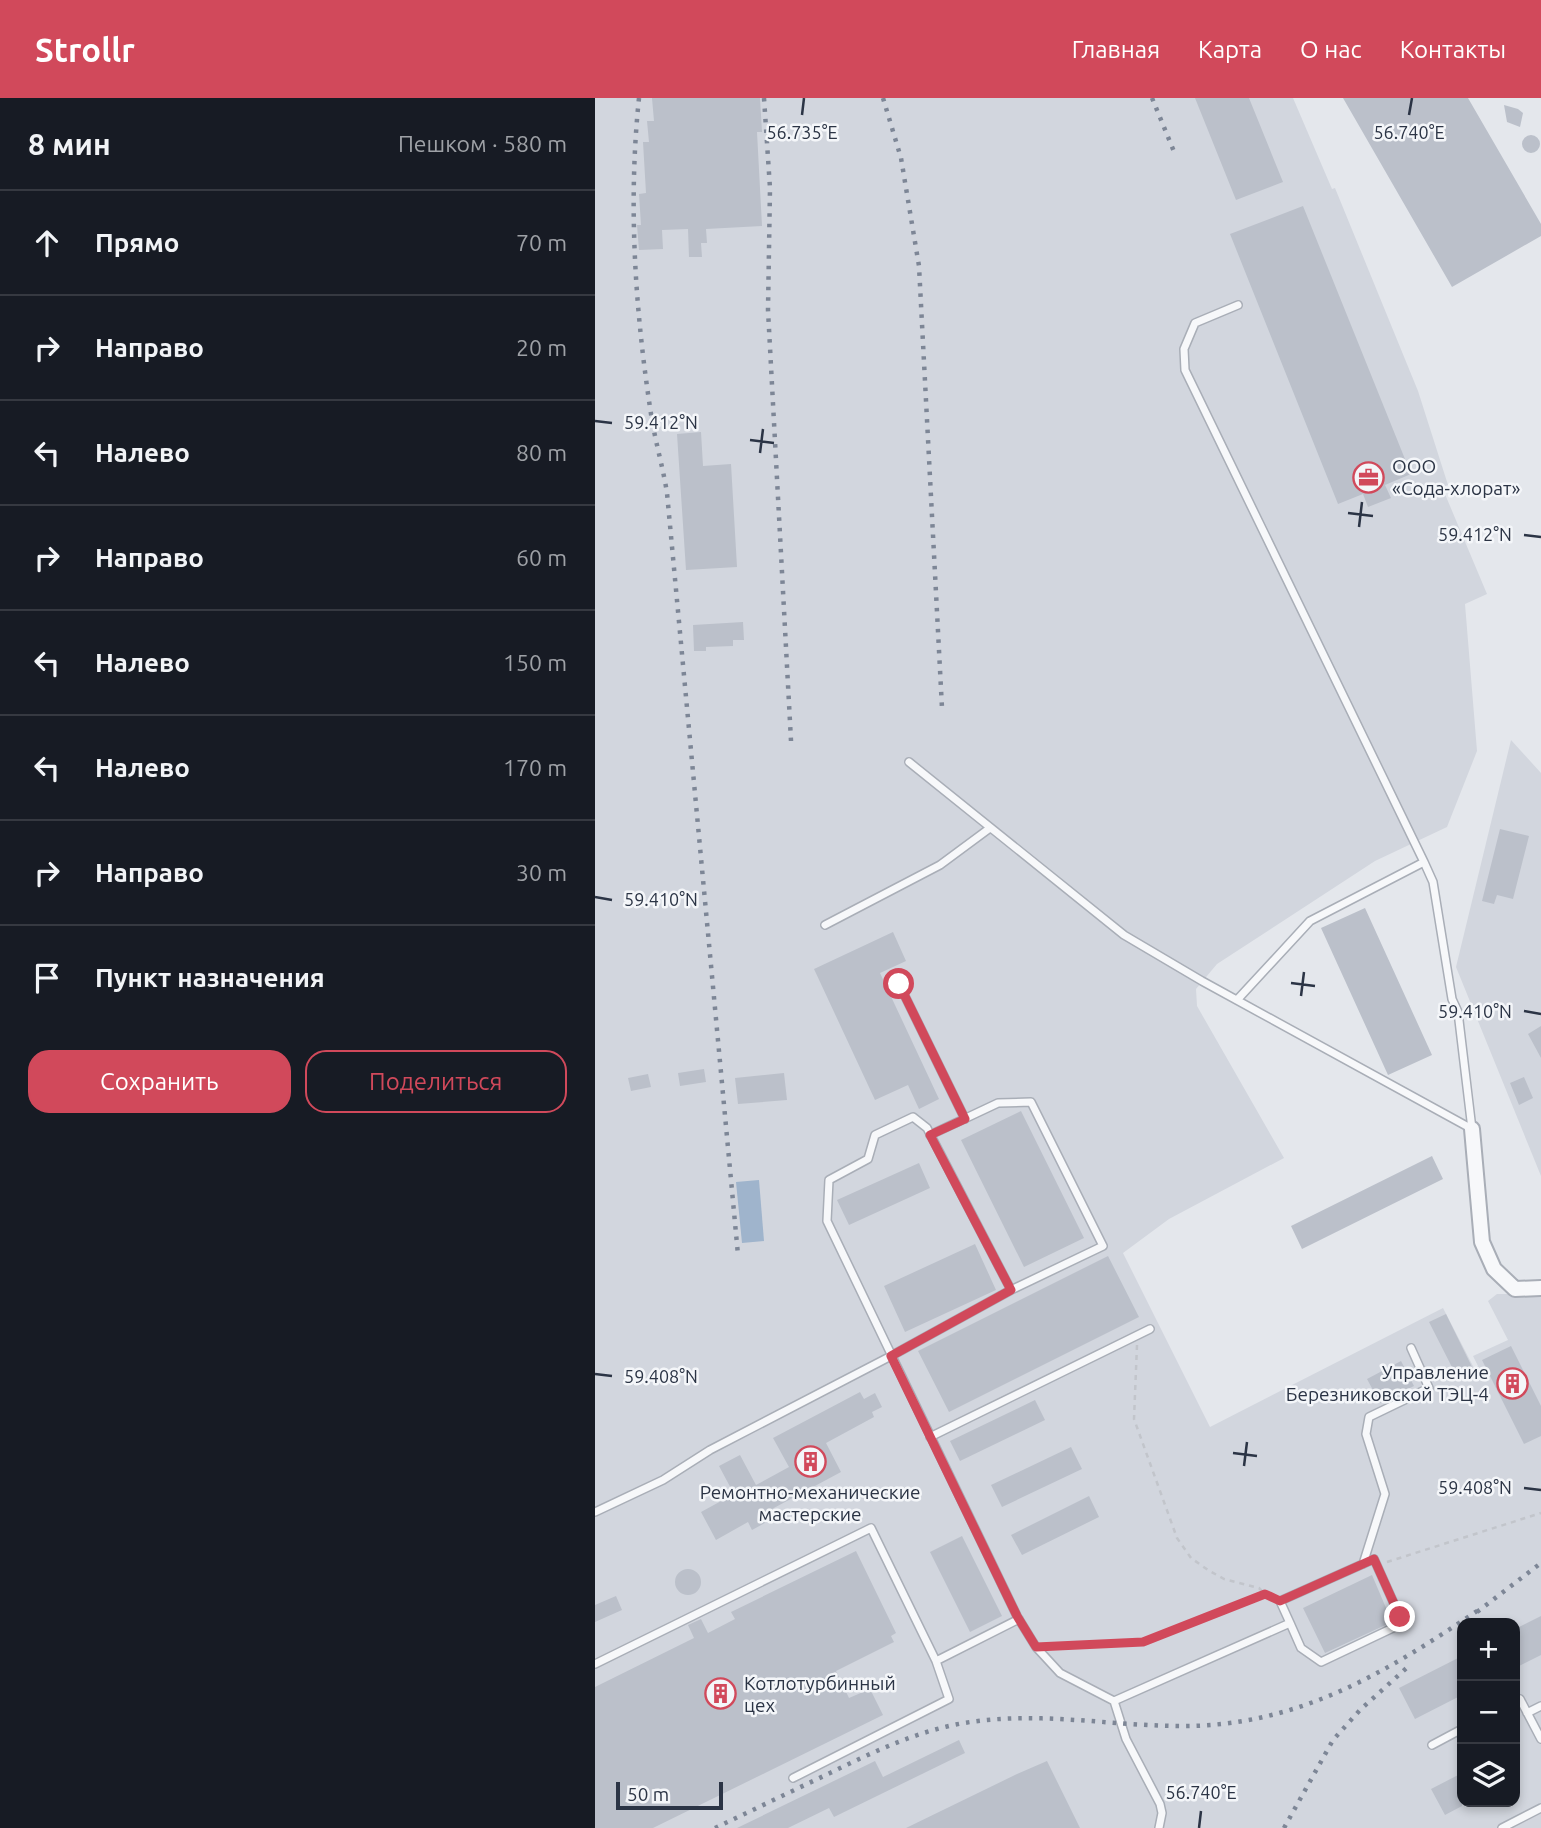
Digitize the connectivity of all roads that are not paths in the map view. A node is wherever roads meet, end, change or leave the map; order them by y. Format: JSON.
{"nodes":[{"id":1,"x":1238,"y":305,"type":"dead end"},
{"id":2,"x":909,"y":762,"type":"dead end"},
{"id":3,"x":990,"y":828,"type":"junction"},
{"id":4,"x":1424,"y":862,"type":"junction"},
{"id":5,"x":825,"y":925,"type":"dead end"},
{"id":6,"x":899,"y":984,"type":"dead end"},
{"id":7,"x":1237,"y":1000,"type":"junction"},
{"id":8,"x":965,"y":1119,"type":"junction"},
{"id":9,"x":1472,"y":1129,"type":"junction"},
{"id":10,"x":930,"y":1135,"type":"junction"},
{"id":11,"x":1541,"y":1288,"type":"edge"},
{"id":12,"x":1011,"y":1290,"type":"junction"},
{"id":13,"x":1150,"y":1329,"type":"dead end"},
{"id":14,"x":1411,"y":1348,"type":"dead end"},
{"id":15,"x":891,"y":1356,"type":"junction"},
{"id":16,"x":930,"y":1437,"type":"junction"},
{"id":17,"x":595,"y":1513,"type":"edge"},
{"id":18,"x":1363,"y":1564,"type":"junction"},
{"id":19,"x":1019,"y":1619,"type":"junction"},
{"id":20,"x":1290,"y":1623,"type":"junction"},
{"id":21,"x":936,"y":1661,"type":"junction"},
{"id":22,"x":595,"y":1664,"type":"edge"},
{"id":23,"x":1520,"y":1699,"type":"edge"},
{"id":24,"x":1114,"y":1701,"type":"junction"},
{"id":25,"x":1541,"y":1706,"type":"edge"},
{"id":26,"x":1527,"y":1713,"type":"junction"},
{"id":27,"x":1457,"y":1732,"type":"edge"},
{"id":28,"x":1541,"y":1739,"type":"edge"},
{"id":29,"x":1432,"y":1745,"type":"dead end"},
{"id":30,"x":793,"y":1778,"type":"dead end"},
{"id":31,"x":1541,"y":1808,"type":"edge"},
{"id":32,"x":1159,"y":1828,"type":"edge"},
{"id":33,"x":1502,"y":1828,"type":"edge"}],
"edges":[{"from":1,"to":4,"type":"lane"},
{"from":2,"to":3,"type":"lane"},
{"from":3,"to":5,"type":"lane"},
{"from":3,"to":7,"type":"lane"},
{"from":4,"to":7,"type":"lane"},
{"from":4,"to":9,"type":"lane"},
{"from":6,"to":8,"type":"lane"},
{"from":7,"to":9,"type":"lane"},
{"from":8,"to":10,"type":"lane"},
{"from":8,"to":12,"type":"lane"},
{"from":9,"to":11,"type":"street"},
{"from":10,"to":12,"type":"lane"},
{"from":10,"to":15,"type":"lane"},
{"from":12,"to":15,"type":"lane"},
{"from":13,"to":16,"type":"lane"},
{"from":14,"to":18,"type":"lane"},
{"from":15,"to":16,"type":"lane"},
{"from":15,"to":17,"type":"lane"},
{"from":16,"to":19,"type":"lane"},
{"from":18,"to":20,"type":"lane"},
{"from":18,"to":20,"type":"lane"},
{"from":19,"to":21,"type":"lane"},
{"from":19,"to":24,"type":"lane"},
{"from":20,"to":24,"type":"lane"},
{"from":21,"to":22,"type":"lane"},
{"from":21,"to":30,"type":"lane"},
{"from":23,"to":26,"type":"lane"},
{"from":24,"to":32,"type":"lane"},
{"from":25,"to":26,"type":"lane"},
{"from":26,"to":28,"type":"lane"},
{"from":27,"to":29,"type":"lane"},
{"from":31,"to":33,"type":"lane"}]}
